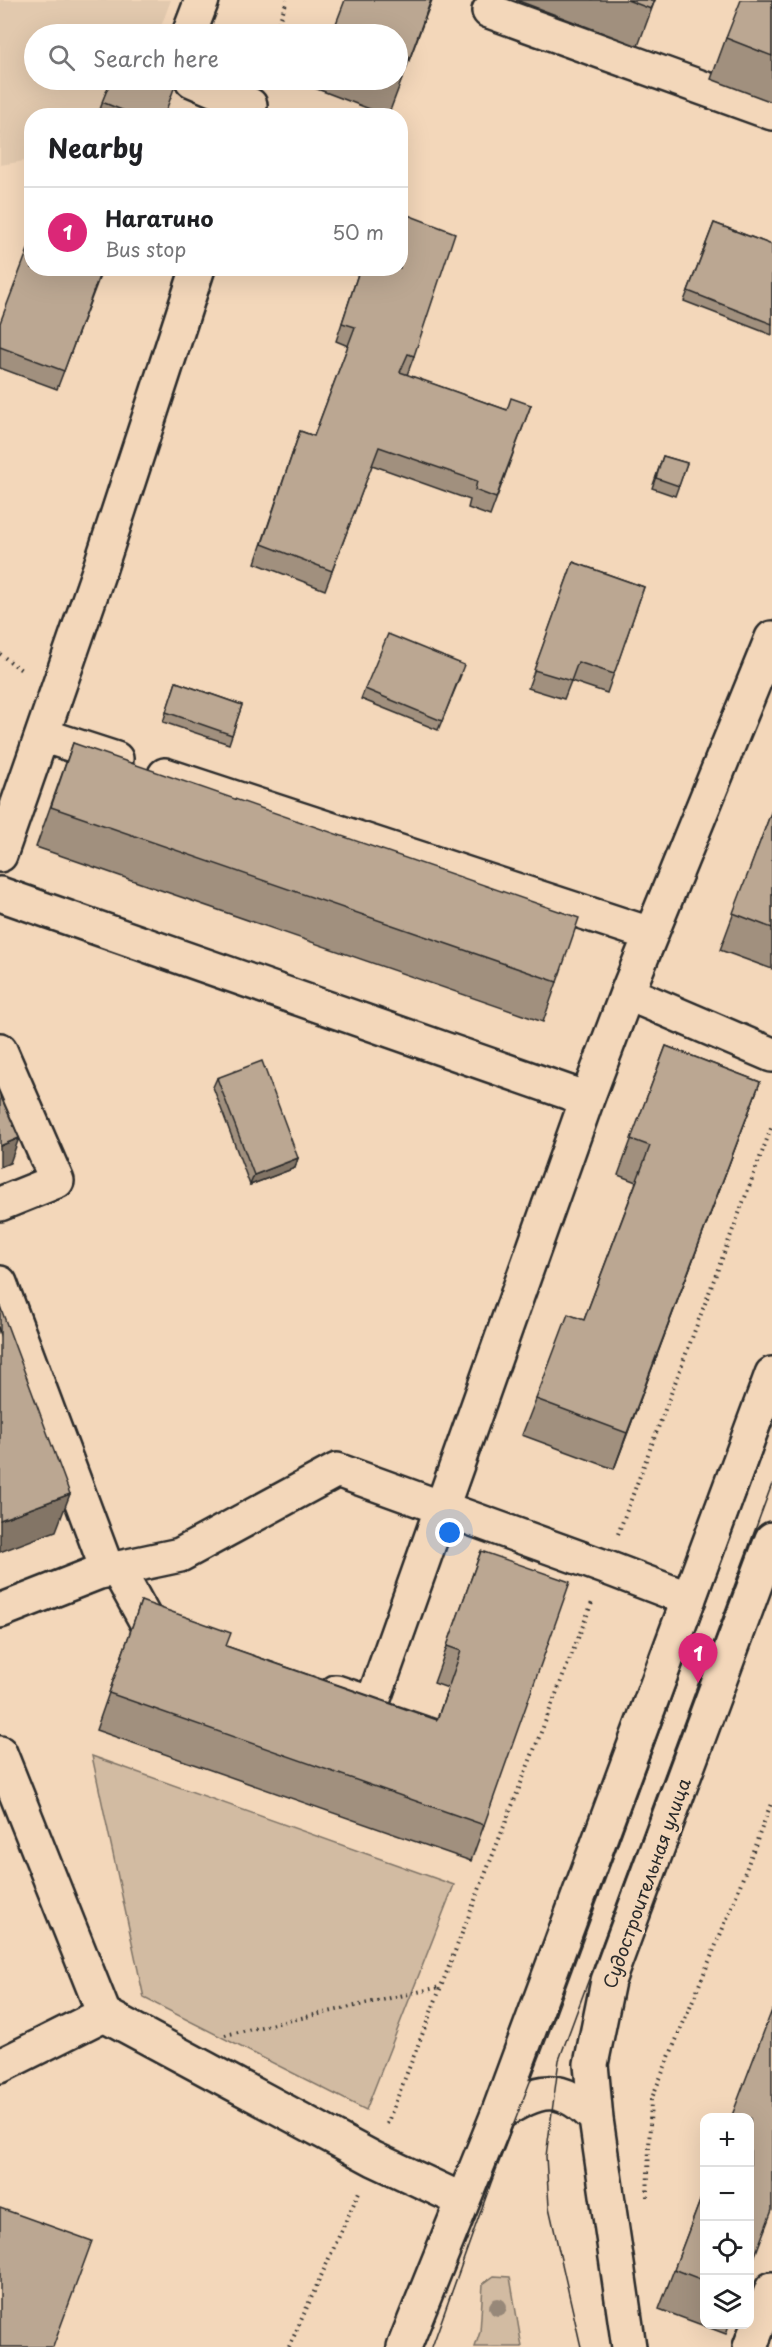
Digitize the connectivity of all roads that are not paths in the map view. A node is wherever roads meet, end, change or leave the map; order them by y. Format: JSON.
{"nodes":[{"id":1,"x":201,"y":0,"type":"edge"},
{"id":2,"x":489,"y":11,"type":"dead end"},
{"id":3,"x":193,"y":24,"type":"edge"},
{"id":4,"x":215,"y":90,"type":"edge"},
{"id":5,"x":249,"y":108,"type":"edge"},
{"id":6,"x":772,"y":114,"type":"edge"},
{"id":7,"x":195,"y":276,"type":"edge"},
{"id":8,"x":772,"y":638,"type":"edge"},
{"id":9,"x":42,"y":735,"type":"junction"},
{"id":10,"x":7,"y":813,"type":"edge"},
{"id":11,"x":0,"y":855,"type":"edge"},
{"id":12,"x":0,"y":894,"type":"edge"},
{"id":13,"x":651,"y":934,"type":"junction"},
{"id":14,"x":627,"y":993,"type":"junction"},
{"id":15,"x":0,"y":1050,"type":"edge"},
{"id":16,"x":772,"y":1054,"type":"edge"},
{"id":17,"x":587,"y":1099,"type":"junction"},
{"id":18,"x":0,"y":1204,"type":"edge"},
{"id":19,"x":0,"y":1283,"type":"edge"},
{"id":20,"x":772,"y":1374,"type":"edge"},
{"id":21,"x":442,"y":1509,"type":"junction"},
{"id":22,"x":772,"y":1539,"type":"edge"},
{"id":23,"x":108,"y":1570,"type":"junction"},
{"id":24,"x":689,"y":1599,"type":"junction"},
{"id":25,"x":0,"y":1611,"type":"edge"},
{"id":26,"x":195,"y":1645,"type":"edge"},
{"id":27,"x":306,"y":1682,"type":"edge"},
{"id":28,"x":0,"y":1753,"type":"edge"},
{"id":29,"x":104,"y":2014,"type":"junction"},
{"id":30,"x":0,"y":2066,"type":"edge"},
{"id":31,"x":498,"y":2114,"type":"junction"},
{"id":32,"x":596,"y":2120,"type":"junction"},
{"id":33,"x":462,"y":2200,"type":"junction"},
{"id":34,"x":772,"y":2289,"type":"edge"},
{"id":35,"x":404,"y":2347,"type":"edge"},
{"id":36,"x":629,"y":2347,"type":"edge"},
{"id":37,"x":750,"y":2347,"type":"edge"}],
"edges":[{"from":1,"to":3,"type":"street"},
{"from":2,"to":6,"type":"street"},
{"from":4,"to":5,"type":"street"},
{"from":7,"to":9,"type":"street"},
{"from":8,"to":13,"type":"street"},
{"from":9,"to":10,"type":"street"},
{"from":9,"to":13,"type":"street"},
{"from":10,"to":11,"type":"street"},
{"from":12,"to":17,"type":"street"},
{"from":13,"to":14,"type":"street"},
{"from":14,"to":16,"type":"street"},
{"from":14,"to":17,"type":"street"},
{"from":15,"to":18,"type":"street"},
{"from":17,"to":21,"type":"street"},
{"from":19,"to":23,"type":"street"},
{"from":20,"to":24,"type":"street"},
{"from":21,"to":23,"type":"street"},
{"from":21,"to":24,"type":"street"},
{"from":21,"to":27,"type":"street"},
{"from":22,"to":32,"type":"street","name":"Судостроительная улица"},
{"from":23,"to":25,"type":"street"},
{"from":23,"to":26,"type":"street"},
{"from":24,"to":31,"type":"street"},
{"from":28,"to":29,"type":"street"},
{"from":29,"to":30,"type":"street"},
{"from":29,"to":33,"type":"street"},
{"from":31,"to":32,"type":"street"},
{"from":31,"to":33,"type":"street"},
{"from":32,"to":36,"type":"street","name":"Судостроительная улица"},
{"from":33,"to":35,"type":"street"},
{"from":34,"to":37,"type":"street"}]}
